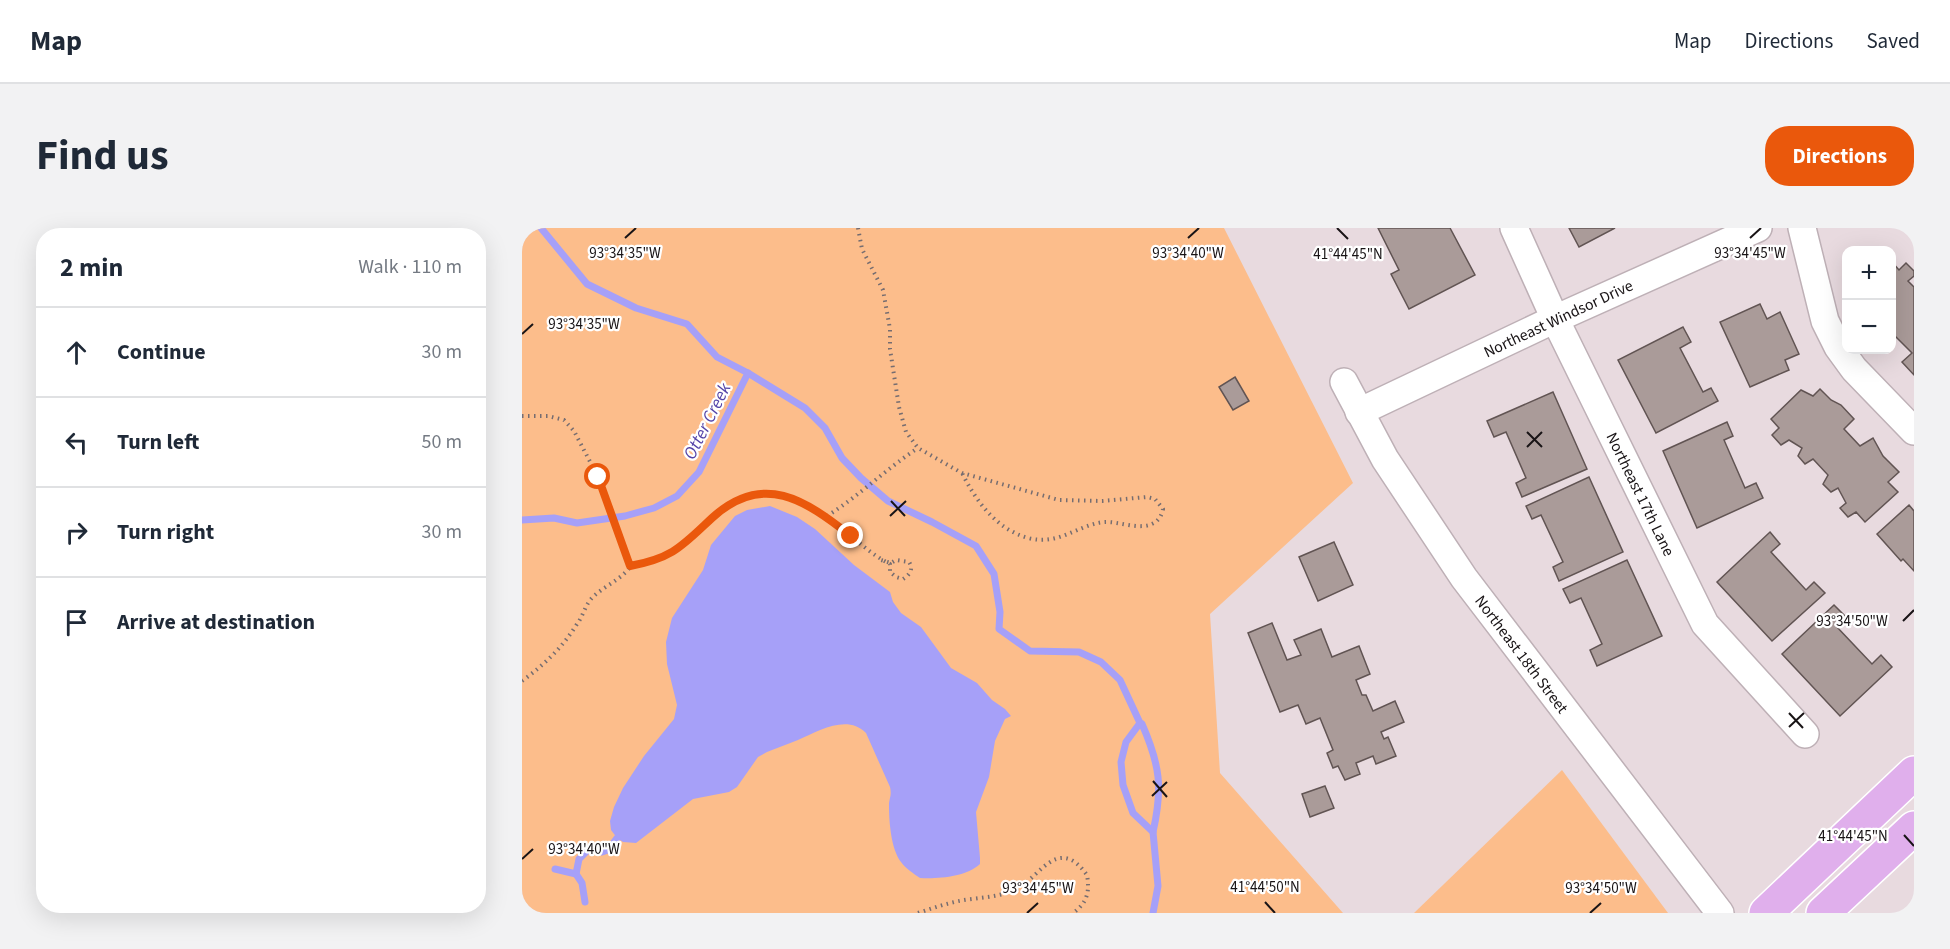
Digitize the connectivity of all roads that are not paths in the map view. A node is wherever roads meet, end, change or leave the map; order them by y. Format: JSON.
{"nodes":[{"id":1,"x":1514,"y":228,"type":"edge"},
{"id":2,"x":1758,"y":228,"type":"edge"},
{"id":3,"x":1802,"y":228,"type":"edge"},
{"id":4,"x":1555,"y":319,"type":"junction"},
{"id":5,"x":1344,"y":382,"type":"dead end"},
{"id":6,"x":1359,"y":412,"type":"junction"},
{"id":7,"x":1914,"y":431,"type":"edge"},
{"id":8,"x":1805,"y":735,"type":"dead end"},
{"id":9,"x":1914,"y":773,"type":"edge"},
{"id":10,"x":1914,"y":828,"type":"edge"},
{"id":11,"x":1720,"y":913,"type":"edge"},
{"id":12,"x":1766,"y":913,"type":"edge"},
{"id":13,"x":1823,"y":913,"type":"edge"}],
"edges":[{"from":1,"to":4,"type":"street","name":"Northeast 17th Lane"},
{"from":2,"to":4,"type":"street","name":"Northeast Windsor Drive"},
{"from":3,"to":7,"type":"street"},
{"from":4,"to":6,"type":"street","name":"Northeast Windsor Drive"},
{"from":4,"to":8,"type":"street","name":"Northeast 17th Lane"},
{"from":5,"to":6,"type":"street","name":"Northeast 18th Street"},
{"from":6,"to":11,"type":"street","name":"Northeast 18th Street"},
{"from":9,"to":12,"type":"main road"},
{"from":10,"to":13,"type":"main road"}]}
